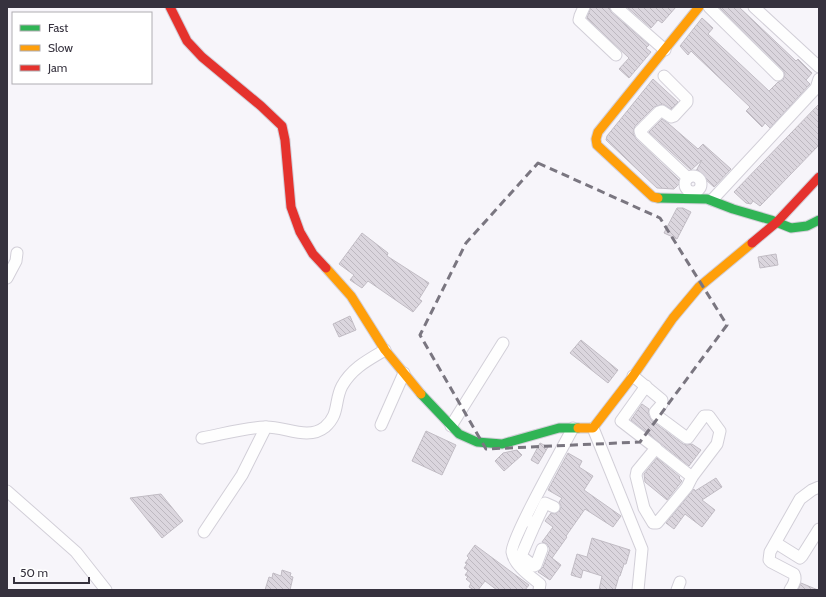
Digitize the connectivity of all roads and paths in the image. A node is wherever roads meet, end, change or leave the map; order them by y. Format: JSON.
{"nodes":[{"id":1,"x":170,"y":7,"type":"edge"},
{"id":2,"x":584,"y":7,"type":"edge"},
{"id":3,"x":616,"y":7,"type":"edge"},
{"id":4,"x":699,"y":7,"type":"edge"},
{"id":5,"x":709,"y":7,"type":"edge"},
{"id":6,"x":754,"y":7,"type":"edge"},
{"id":7,"x":665,"y":50,"type":"junction"},
{"id":8,"x":616,"y":55,"type":"dead end"},
{"id":9,"x":819,"y":67,"type":"edge"},
{"id":10,"x":778,"y":75,"type":"dead end"},
{"id":11,"x":664,"y":76,"type":"dead end"},
{"id":12,"x":819,"y":79,"type":"edge"},
{"id":13,"x":819,"y":177,"type":"edge"},
{"id":14,"x":705,"y":196,"type":"junction"},
{"id":15,"x":819,"y":220,"type":"edge"},
{"id":16,"x":777,"y":222,"type":"junction"},
{"id":17,"x":17,"y":253,"type":"dead end"},
{"id":18,"x":7,"y":278,"type":"edge"},
{"id":19,"x":504,"y":343,"type":"dead end"},
{"id":20,"x":386,"y":350,"type":"junction"},
{"id":21,"x":404,"y":373,"type":"junction"},
{"id":22,"x":633,"y":376,"type":"junction"},
{"id":23,"x":646,"y":386,"type":"junction"},
{"id":24,"x":607,"y":409,"type":"junction"},
{"id":25,"x":621,"y":420,"type":"junction"},
{"id":26,"x":381,"y":425,"type":"dead end"},
{"id":27,"x":451,"y":426,"type":"junction"},
{"id":28,"x":266,"y":427,"type":"junction"},
{"id":29,"x":573,"y":428,"type":"junction"},
{"id":30,"x":592,"y":428,"type":"junction"},
{"id":31,"x":202,"y":438,"type":"dead end"},
{"id":32,"x":655,"y":448,"type":"junction"},
{"id":33,"x":692,"y":477,"type":"junction"},
{"id":34,"x":819,"y":489,"type":"edge"},
{"id":35,"x":7,"y":491,"type":"edge"},
{"id":36,"x":554,"y":507,"type":"dead end"},
{"id":37,"x":530,"y":522,"type":"junction"},
{"id":38,"x":519,"y":529,"type":"junction"},
{"id":39,"x":819,"y":529,"type":"edge"},
{"id":40,"x":204,"y":532,"type":"dead end"},
{"id":41,"x":537,"y":542,"type":"junction"},
{"id":42,"x":776,"y":543,"type":"junction"},
{"id":43,"x":520,"y":544,"type":"junction"},
{"id":44,"x":641,"y":589,"type":"edge"},
{"id":45,"x":106,"y":590,"type":"edge"},
{"id":46,"x":539,"y":590,"type":"edge"},
{"id":47,"x":790,"y":590,"type":"edge"}],
"edges":[{"from":1,"to":20,"type":"street"},
{"from":2,"to":8,"type":"street"},
{"from":3,"to":7,"type":"street"},
{"from":4,"to":7,"type":"street"},
{"from":5,"to":10,"type":"street"},
{"from":6,"to":9,"type":"street"},
{"from":7,"to":14,"type":"street"},
{"from":11,"to":14,"type":"street"},
{"from":12,"to":14,"type":"street"},
{"from":13,"to":16,"type":"street"},
{"from":14,"to":16,"type":"street"},
{"from":15,"to":16,"type":"street"},
{"from":16,"to":22,"type":"street"},
{"from":17,"to":18,"type":"street"},
{"from":19,"to":27,"type":"street"},
{"from":20,"to":21,"type":"street"},
{"from":20,"to":28,"type":"street"},
{"from":21,"to":26,"type":"street"},
{"from":21,"to":27,"type":"street"},
{"from":22,"to":23,"type":"street"},
{"from":22,"to":24,"type":"street"},
{"from":23,"to":25,"type":"street"},
{"from":23,"to":33,"type":"street"},
{"from":24,"to":25,"type":"street"},
{"from":24,"to":30,"type":"street"},
{"from":25,"to":32,"type":"street"},
{"from":27,"to":29,"type":"street"},
{"from":28,"to":31,"type":"street"},
{"from":28,"to":40,"type":"street"},
{"from":29,"to":30,"type":"street"},
{"from":29,"to":37,"type":"street"},
{"from":30,"to":44,"type":"street"},
{"from":32,"to":33,"type":"street"},
{"from":32,"to":33,"type":"street"},
{"from":34,"to":42,"type":"street"},
{"from":35,"to":45,"type":"street"},
{"from":36,"to":37,"type":"street"},
{"from":37,"to":38,"type":"street"},
{"from":37,"to":41,"type":"street"},
{"from":38,"to":41,"type":"street"},
{"from":38,"to":43,"type":"street"},
{"from":39,"to":42,"type":"street"},
{"from":41,"to":43,"type":"street"},
{"from":41,"to":43,"type":"street"},
{"from":42,"to":47,"type":"street"},
{"from":43,"to":46,"type":"street"}]}
